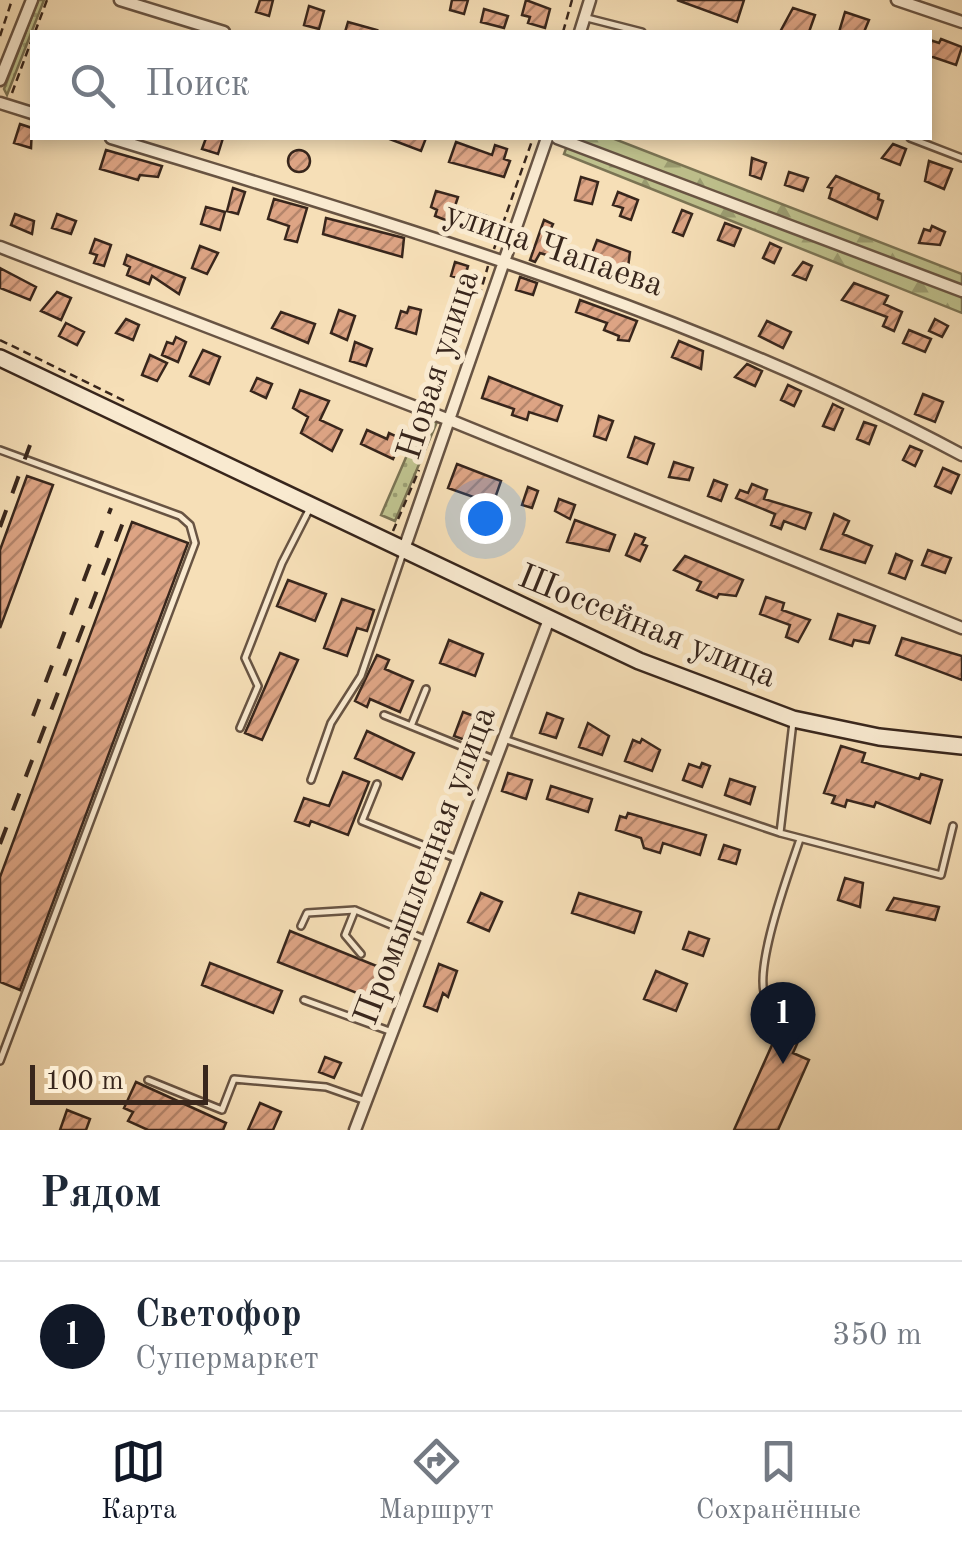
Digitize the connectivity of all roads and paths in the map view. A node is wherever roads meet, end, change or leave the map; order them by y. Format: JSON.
{"nodes":[{"id":1,"x":12,"y":0,"type":"edge"},
{"id":2,"x":32,"y":0,"type":"edge"},
{"id":3,"x":48,"y":0,"type":"edge"},
{"id":4,"x":120,"y":0,"type":"edge"},
{"id":5,"x":572,"y":0,"type":"edge"},
{"id":6,"x":590,"y":0,"type":"edge"},
{"id":7,"x":897,"y":0,"type":"edge"},
{"id":8,"x":585,"y":18,"type":"junction"},
{"id":9,"x":962,"y":22,"type":"edge"},
{"id":10,"x":36,"y":30,"type":"edge"},
{"id":11,"x":218,"y":30,"type":"edge"},
{"id":12,"x":564,"y":30,"type":"edge"},
{"id":13,"x":581,"y":30,"type":"edge"},
{"id":14,"x":634,"y":30,"type":"edge"},
{"id":15,"x":0,"y":36,"type":"edge"},
{"id":16,"x":30,"y":44,"type":"edge"},
{"id":17,"x":0,"y":80,"type":"edge"},
{"id":18,"x":4,"y":104,"type":"edge"},
{"id":19,"x":30,"y":112,"type":"edge"},
{"id":20,"x":118,"y":140,"type":"edge"},
{"id":21,"x":546,"y":140,"type":"edge"},
{"id":22,"x":562,"y":140,"type":"edge"},
{"id":23,"x":915,"y":140,"type":"edge"},
{"id":24,"x":962,"y":158,"type":"edge"},
{"id":25,"x":0,"y":246,"type":"edge"},
{"id":26,"x":504,"y":258,"type":"junction"},
{"id":27,"x":962,"y":291,"type":"edge"},
{"id":28,"x":0,"y":358,"type":"edge"},
{"id":29,"x":452,"y":421,"type":"junction"},
{"id":30,"x":0,"y":450,"type":"edge"},
{"id":31,"x":962,"y":455,"type":"edge"},
{"id":32,"x":310,"y":508,"type":"junction"},
{"id":33,"x":403,"y":552,"type":"junction"},
{"id":34,"x":548,"y":622,"type":"junction"},
{"id":35,"x":962,"y":628,"type":"edge"},
{"id":36,"x":426,"y":689,"type":"dead end"},
{"id":37,"x":384,"y":714,"type":"dead end"},
{"id":38,"x":794,"y":719,"type":"junction"},
{"id":39,"x":411,"y":726,"type":"junction"},
{"id":40,"x":240,"y":728,"type":"dead end"},
{"id":41,"x":504,"y":738,"type":"junction"},
{"id":42,"x":962,"y":746,"type":"edge"},
{"id":43,"x":496,"y":760,"type":"junction"},
{"id":44,"x":311,"y":780,"type":"dead end"},
{"id":45,"x":377,"y":784,"type":"dead end"},
{"id":46,"x":953,"y":826,"type":"dead end"},
{"id":47,"x":780,"y":833,"type":"junction"},
{"id":48,"x":800,"y":839,"type":"junction"},
{"id":49,"x":458,"y":860,"type":"junction"},
{"id":50,"x":355,"y":910,"type":"junction"},
{"id":51,"x":301,"y":926,"type":"dead end"},
{"id":52,"x":427,"y":940,"type":"junction"},
{"id":53,"x":362,"y":954,"type":"dead end"},
{"id":54,"x":304,"y":1000,"type":"dead end"},
{"id":55,"x":787,"y":1012,"type":"dead end"},
{"id":56,"x":392,"y":1032,"type":"junction"},
{"id":57,"x":0,"y":1061,"type":"edge"},
{"id":58,"x":148,"y":1080,"type":"dead end"},
{"id":59,"x":366,"y":1101,"type":"junction"},
{"id":60,"x":355,"y":1130,"type":"edge"}],
"edges":[{"from":1,"to":15,"type":"path"},
{"from":2,"to":17,"type":"street"},
{"from":3,"to":10,"type":"path"},
{"from":4,"to":11,"type":"street"},
{"from":5,"to":12,"type":"path"},
{"from":6,"to":8,"type":"street"},
{"from":7,"to":9,"type":"street"},
{"from":8,"to":13,"type":"street"},
{"from":8,"to":14,"type":"lane"},
{"from":16,"to":18,"type":"path"},
{"from":18,"to":19,"type":"street"},
{"from":20,"to":26,"type":"street","name":"улица Чапаева"},
{"from":21,"to":26,"type":"street","name":"Новая улица"},
{"from":22,"to":27,"type":"street"},
{"from":23,"to":24,"type":"lane"},
{"from":25,"to":29,"type":"street"},
{"from":26,"to":29,"type":"street","name":"Новая улица"},
{"from":26,"to":31,"type":"street","name":"улица Чапаева"},
{"from":28,"to":32,"type":"main road","name":"Шоссейная улица"},
{"from":29,"to":33,"type":"street","name":"Новая улица"},
{"from":29,"to":35,"type":"street"},
{"from":30,"to":57,"type":"lane"},
{"from":32,"to":33,"type":"main road","name":"Шоссейная улица"},
{"from":32,"to":40,"type":"lane"},
{"from":33,"to":34,"type":"main road","name":"Шоссейная улица"},
{"from":33,"to":44,"type":"lane"},
{"from":34,"to":38,"type":"main road","name":"Шоссейная улица"},
{"from":34,"to":41,"type":"street","name":"Промышленная улица"},
{"from":36,"to":39,"type":"lane"},
{"from":37,"to":39,"type":"lane"},
{"from":38,"to":42,"type":"main road","name":"Шоссейная улица"},
{"from":38,"to":47,"type":"lane"},
{"from":39,"to":43,"type":"lane"},
{"from":41,"to":43,"type":"street","name":"Промышленная улица"},
{"from":41,"to":47,"type":"lane"},
{"from":43,"to":49,"type":"street","name":"Промышленная улица"},
{"from":45,"to":49,"type":"lane"},
{"from":46,"to":48,"type":"lane"},
{"from":47,"to":48,"type":"lane"},
{"from":48,"to":55,"type":"lane"},
{"from":49,"to":52,"type":"street","name":"Промышленная улица"},
{"from":50,"to":51,"type":"lane"},
{"from":50,"to":52,"type":"lane"},
{"from":50,"to":53,"type":"lane"},
{"from":52,"to":56,"type":"street","name":"Промышленная улица"},
{"from":54,"to":56,"type":"lane"},
{"from":56,"to":59,"type":"street","name":"Промышленная улица"},
{"from":58,"to":59,"type":"lane"},
{"from":59,"to":60,"type":"street","name":"Промышленная улица"}]}
